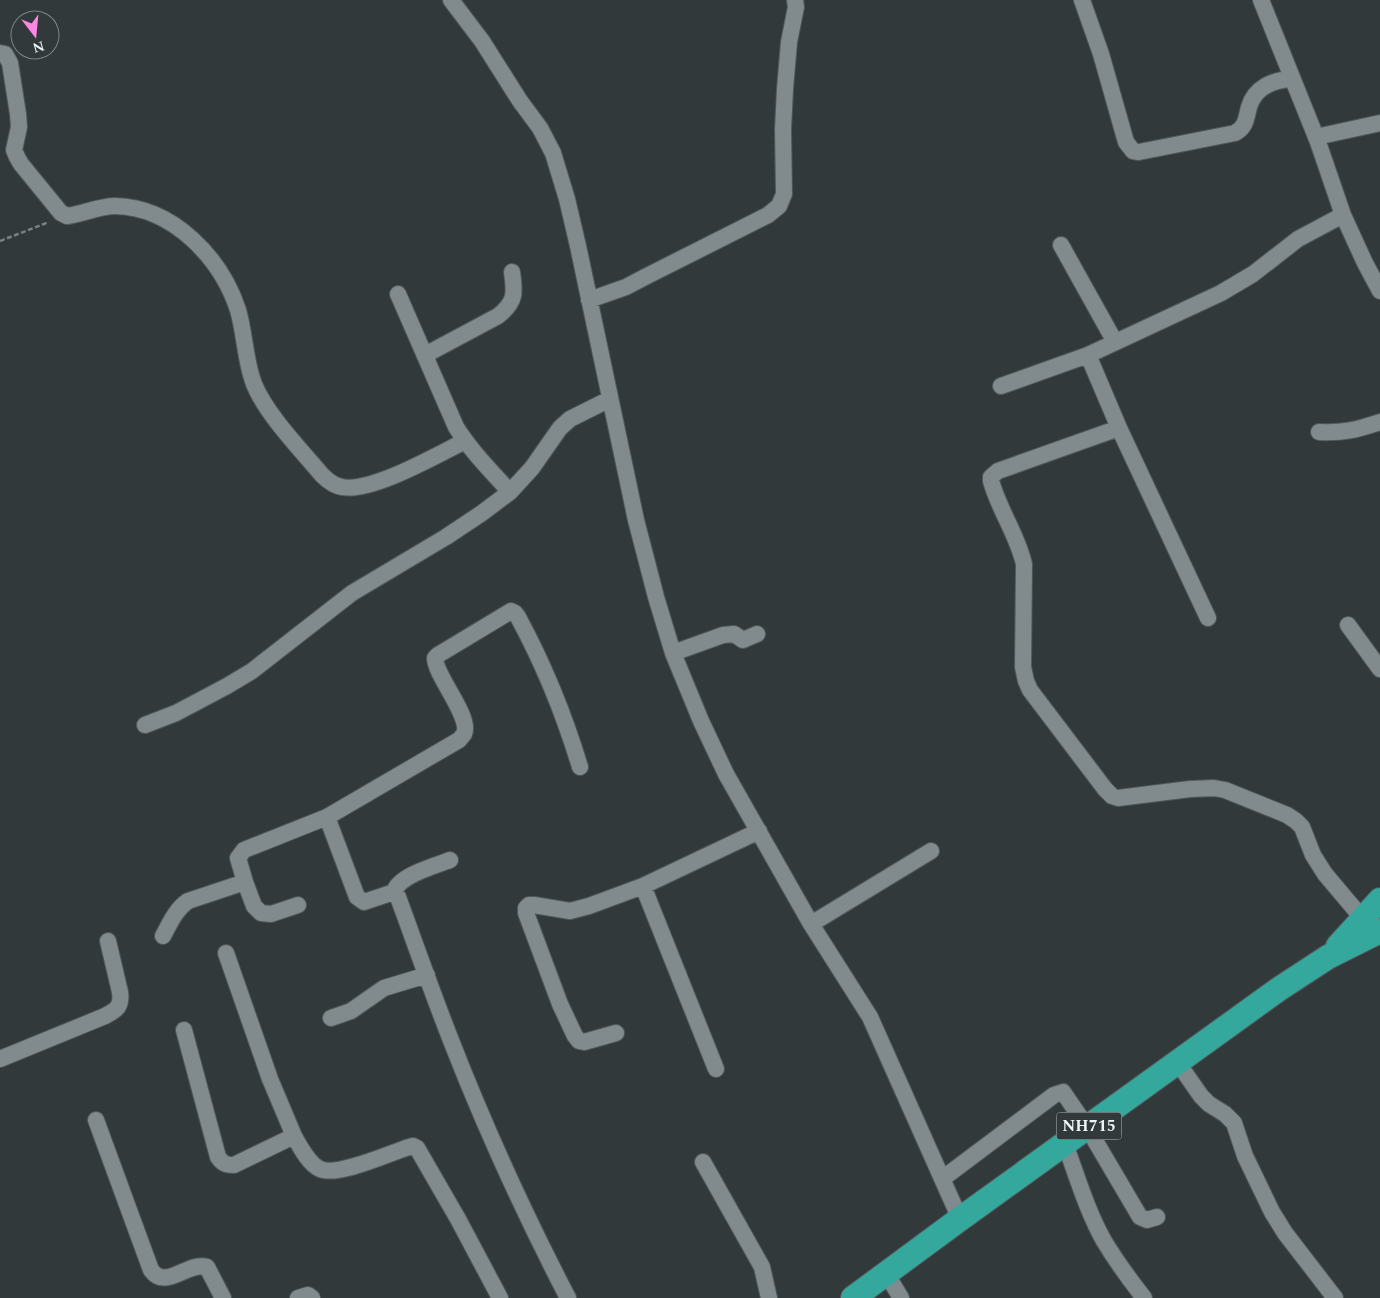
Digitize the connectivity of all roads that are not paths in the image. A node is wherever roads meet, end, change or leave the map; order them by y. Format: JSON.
{"nodes":[{"id":1,"x":451,"y":0,"type":"edge"},
{"id":2,"x":795,"y":0,"type":"edge"},
{"id":3,"x":1082,"y":0,"type":"edge"},
{"id":4,"x":1261,"y":0,"type":"edge"},
{"id":5,"x":0,"y":53,"type":"edge"},
{"id":6,"x":1292,"y":79,"type":"junction"},
{"id":7,"x":1380,"y":123,"type":"edge"},
{"id":8,"x":1316,"y":138,"type":"junction"},
{"id":9,"x":7,"y":147,"type":"edge"},
{"id":10,"x":1344,"y":215,"type":"junction"},
{"id":11,"x":1061,"y":245,"type":"dead end"},
{"id":12,"x":512,"y":272,"type":"dead end"},
{"id":13,"x":1380,"y":291,"type":"edge"},
{"id":14,"x":398,"y":294,"type":"dead end"},
{"id":15,"x":589,"y":300,"type":"junction"},
{"id":16,"x":1116,"y":342,"type":"junction"},
{"id":17,"x":425,"y":355,"type":"junction"},
{"id":18,"x":1088,"y":355,"type":"junction"},
{"id":19,"x":1001,"y":386,"type":"dead end"},
{"id":20,"x":610,"y":398,"type":"junction"},
{"id":21,"x":1380,"y":422,"type":"edge"},
{"id":22,"x":1119,"y":428,"type":"junction"},
{"id":23,"x":1319,"y":432,"type":"dead end"},
{"id":24,"x":465,"y":441,"type":"junction"},
{"id":25,"x":510,"y":492,"type":"junction"},
{"id":26,"x":1208,"y":618,"type":"dead end"},
{"id":27,"x":1348,"y":624,"type":"dead end"},
{"id":28,"x":757,"y":634,"type":"dead end"},
{"id":29,"x":673,"y":654,"type":"junction"},
{"id":30,"x":1380,"y":669,"type":"edge"},
{"id":31,"x":145,"y":725,"type":"dead end"},
{"id":32,"x":580,"y":767,"type":"dead end"},
{"id":33,"x":327,"y":817,"type":"junction"},
{"id":34,"x":759,"y":831,"type":"junction"},
{"id":35,"x":931,"y":851,"type":"dead end"},
{"id":36,"x":450,"y":860,"type":"dead end"},
{"id":37,"x":246,"y":882,"type":"junction"},
{"id":38,"x":643,"y":886,"type":"junction"},
{"id":39,"x":394,"y":892,"type":"junction"},
{"id":40,"x":1380,"y":900,"type":"edge"},
{"id":41,"x":298,"y":905,"type":"dead end"},
{"id":42,"x":811,"y":924,"type":"junction"},
{"id":43,"x":1372,"y":925,"type":"edge"},
{"id":44,"x":163,"y":936,"type":"dead end"},
{"id":45,"x":108,"y":941,"type":"dead end"},
{"id":46,"x":226,"y":953,"type":"dead end"},
{"id":47,"x":427,"y":975,"type":"junction"},
{"id":48,"x":330,"y":1018,"type":"dead end"},
{"id":49,"x":184,"y":1030,"type":"dead end"},
{"id":50,"x":616,"y":1033,"type":"dead end"},
{"id":51,"x":0,"y":1059,"type":"edge"},
{"id":52,"x":1178,"y":1063,"type":"junction"},
{"id":53,"x":716,"y":1069,"type":"dead end"},
{"id":54,"x":96,"y":1120,"type":"dead end"},
{"id":55,"x":1087,"y":1127,"type":"junction"},
{"id":56,"x":294,"y":1136,"type":"junction"},
{"id":57,"x":1065,"y":1144,"type":"junction"},
{"id":58,"x":703,"y":1162,"type":"dead end"},
{"id":59,"x":942,"y":1179,"type":"junction"},
{"id":60,"x":1157,"y":1217,"type":"dead end"},
{"id":61,"x":960,"y":1219,"type":"junction"},
{"id":62,"x":886,"y":1273,"type":"junction"},
{"id":63,"x":223,"y":1298,"type":"edge"},
{"id":64,"x":298,"y":1298,"type":"edge"},
{"id":65,"x":312,"y":1298,"type":"edge"},
{"id":66,"x":500,"y":1298,"type":"edge"},
{"id":67,"x":568,"y":1298,"type":"edge"},
{"id":68,"x":769,"y":1298,"type":"edge"},
{"id":69,"x":853,"y":1298,"type":"edge"},
{"id":70,"x":901,"y":1298,"type":"edge"},
{"id":71,"x":1144,"y":1298,"type":"edge"},
{"id":72,"x":1335,"y":1298,"type":"edge"}],
"edges":[{"from":1,"to":15,"type":"street"},
{"from":2,"to":15,"type":"street"},
{"from":3,"to":6,"type":"street"},
{"from":4,"to":6,"type":"street"},
{"from":5,"to":9,"type":"street"},
{"from":6,"to":8,"type":"street"},
{"from":7,"to":8,"type":"street"},
{"from":8,"to":10,"type":"street"},
{"from":9,"to":24,"type":"street"},
{"from":10,"to":13,"type":"street"},
{"from":10,"to":16,"type":"street"},
{"from":11,"to":16,"type":"street"},
{"from":12,"to":17,"type":"street"},
{"from":14,"to":17,"type":"street"},
{"from":15,"to":20,"type":"street"},
{"from":16,"to":18,"type":"street"},
{"from":17,"to":24,"type":"street"},
{"from":18,"to":19,"type":"street"},
{"from":18,"to":22,"type":"street"},
{"from":20,"to":25,"type":"street"},
{"from":20,"to":29,"type":"street"},
{"from":21,"to":23,"type":"street"},
{"from":22,"to":26,"type":"street"},
{"from":22,"to":43,"type":"street"},
{"from":24,"to":25,"type":"street"},
{"from":25,"to":31,"type":"street"},
{"from":27,"to":30,"type":"street"},
{"from":28,"to":29,"type":"street"},
{"from":29,"to":34,"type":"street"},
{"from":32,"to":33,"type":"street"},
{"from":33,"to":37,"type":"street"},
{"from":33,"to":39,"type":"street"},
{"from":34,"to":38,"type":"street"},
{"from":34,"to":42,"type":"street"},
{"from":35,"to":42,"type":"street"},
{"from":36,"to":39,"type":"street"},
{"from":37,"to":41,"type":"street"},
{"from":37,"to":44,"type":"street"},
{"from":38,"to":50,"type":"street"},
{"from":38,"to":53,"type":"street"},
{"from":39,"to":47,"type":"street"},
{"from":40,"to":43,"type":"highway","number":"NH715"},
{"from":42,"to":59,"type":"street"},
{"from":43,"to":52,"type":"highway","number":"NH715"},
{"from":45,"to":51,"type":"street"},
{"from":46,"to":56,"type":"street"},
{"from":47,"to":48,"type":"street"},
{"from":47,"to":67,"type":"street"},
{"from":49,"to":56,"type":"street"},
{"from":52,"to":55,"type":"highway","number":"NH715"},
{"from":52,"to":72,"type":"street"},
{"from":54,"to":63,"type":"street"},
{"from":55,"to":57,"type":"highway","number":"NH715"},
{"from":55,"to":59,"type":"street"},
{"from":55,"to":60,"type":"street"},
{"from":56,"to":66,"type":"street"},
{"from":57,"to":61,"type":"highway","number":"NH715"},
{"from":57,"to":71,"type":"street"},
{"from":58,"to":68,"type":"street"},
{"from":59,"to":61,"type":"street"},
{"from":61,"to":62,"type":"highway","number":"NH715"},
{"from":62,"to":69,"type":"highway","number":"NH715"},
{"from":62,"to":70,"type":"street"},
{"from":64,"to":65,"type":"street"}]}
